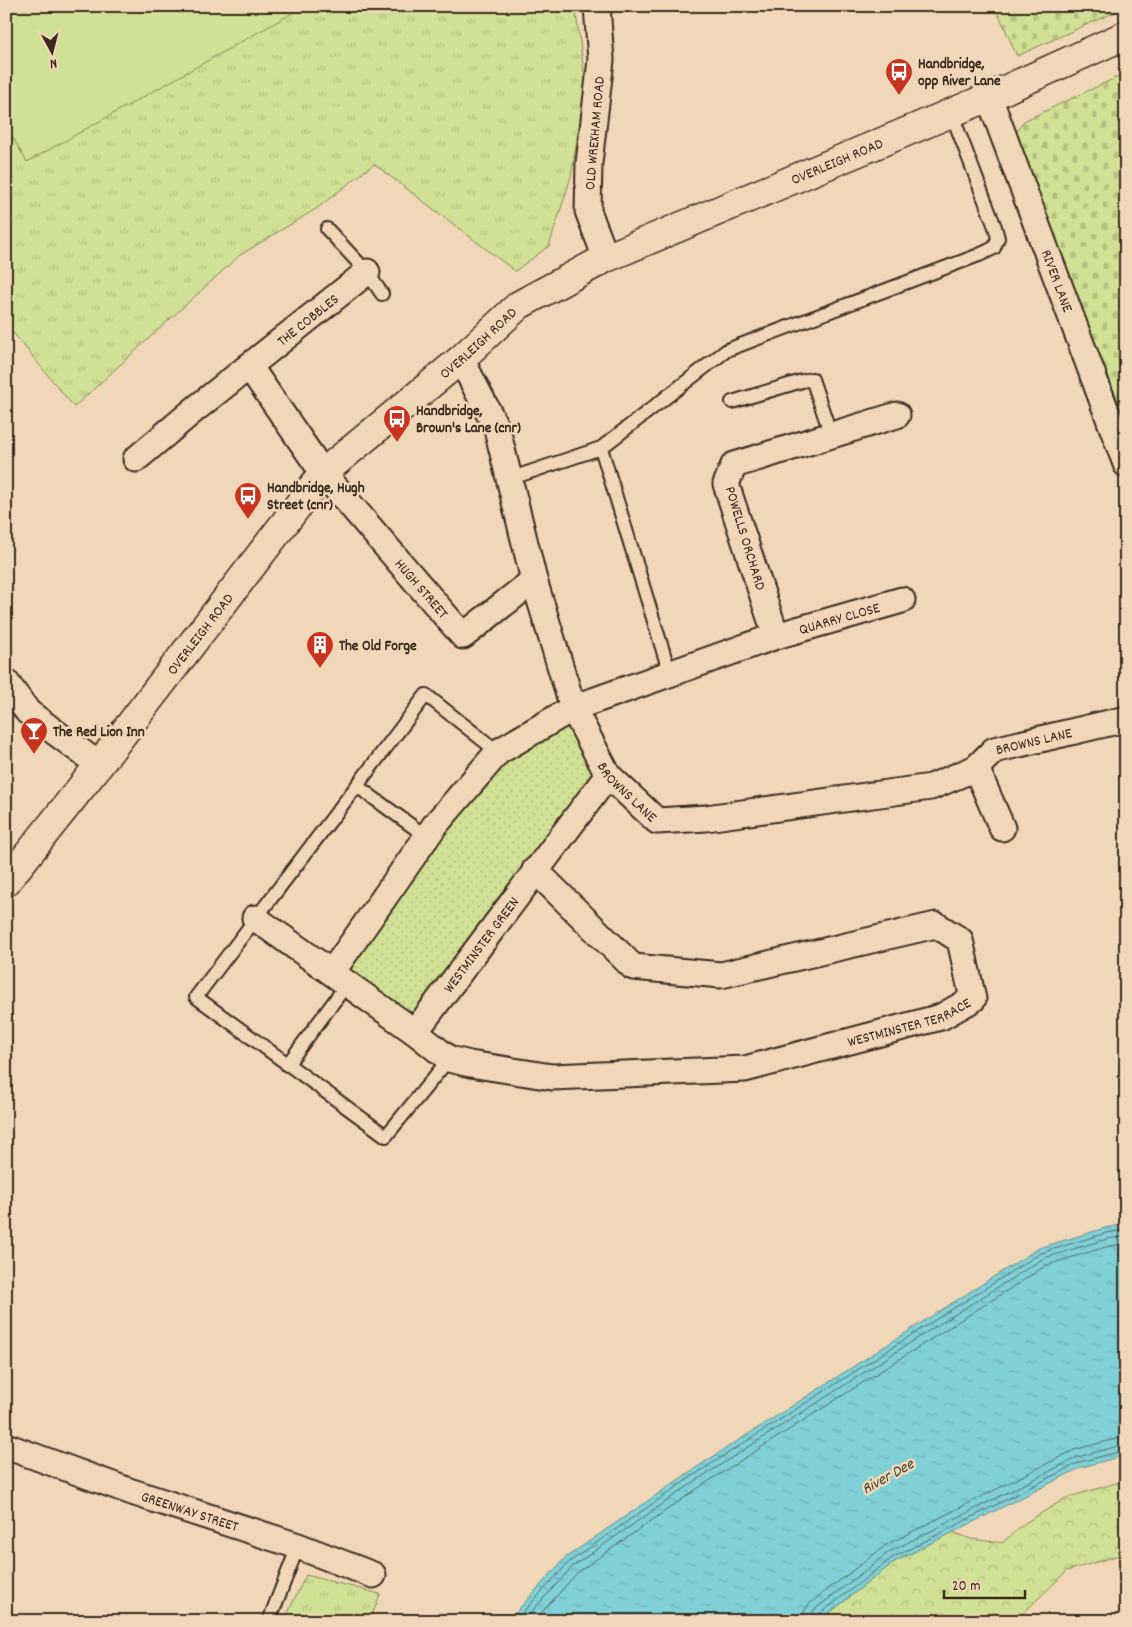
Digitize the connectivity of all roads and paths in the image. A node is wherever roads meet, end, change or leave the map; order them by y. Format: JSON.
{"nodes":[{"id":1,"x":597,"y":6,"type":"edge"},
{"id":2,"x":1126,"y":36,"type":"edge"},
{"id":3,"x":990,"y":97,"type":"junction"},
{"id":4,"x":951,"y":112,"type":"junction"},
{"id":5,"x":327,"y":229,"type":"dead end"},
{"id":6,"x":606,"y":258,"type":"junction"},
{"id":7,"x":367,"y":272,"type":"junction"},
{"id":8,"x":382,"y":294,"type":"dead end"},
{"id":9,"x":461,"y":358,"type":"junction"},
{"id":10,"x":249,"y":366,"type":"junction"},
{"id":11,"x":732,"y":402,"type":"dead end"},
{"id":12,"x":896,"y":415,"type":"dead end"},
{"id":13,"x":831,"y":435,"type":"junction"},
{"id":14,"x":601,"y":448,"type":"junction"},
{"id":15,"x":136,"y":459,"type":"dead end"},
{"id":16,"x":1126,"y":464,"type":"edge"},
{"id":17,"x":323,"y":473,"type":"junction"},
{"id":18,"x":509,"y":479,"type":"junction"},
{"id":19,"x":534,"y":580,"type":"junction"},
{"id":20,"x":902,"y":600,"type":"dead end"},
{"id":21,"x":776,"y":636,"type":"junction"},
{"id":22,"x":670,"y":674,"type":"junction"},
{"id":23,"x":6,"y":682,"type":"edge"},
{"id":24,"x":573,"y":708,"type":"junction"},
{"id":25,"x":1126,"y":720,"type":"edge"},
{"id":26,"x":498,"y":752,"type":"junction"},
{"id":27,"x":99,"y":765,"type":"junction"},
{"id":28,"x":976,"y":768,"type":"junction"},
{"id":29,"x":608,"y":775,"type":"junction"},
{"id":30,"x":357,"y":786,"type":"junction"},
{"id":31,"x":1002,"y":828,"type":"dead end"},
{"id":32,"x":427,"y":837,"type":"junction"},
{"id":33,"x":536,"y":870,"type":"junction"},
{"id":34,"x":6,"y":882,"type":"edge"},
{"id":35,"x":255,"y":918,"type":"junction"},
{"id":36,"x":340,"y":978,"type":"junction"},
{"id":37,"x":415,"y":1032,"type":"junction"},
{"id":38,"x":449,"y":1059,"type":"junction"},
{"id":39,"x":287,"y":1065,"type":"junction"},
{"id":40,"x":6,"y":1446,"type":"edge"},
{"id":41,"x":298,"y":1546,"type":"junction"},
{"id":42,"x":373,"y":1575,"type":"dead end"},
{"id":43,"x":269,"y":1621,"type":"edge"}],
"edges":[{"from":1,"to":6,"type":"street","name":"OLD WREXHAM ROAD"},
{"from":2,"to":3,"type":"street","name":"OVERLEIGH ROAD"},
{"from":3,"to":4,"type":"street","name":"OVERLEIGH ROAD"},
{"from":3,"to":16,"type":"street","name":"RIVER LANE"},
{"from":4,"to":6,"type":"street","name":"OVERLEIGH ROAD"},
{"from":4,"to":14,"type":"lane"},
{"from":5,"to":7,"type":"lane"},
{"from":6,"to":9,"type":"street","name":"OVERLEIGH ROAD"},
{"from":7,"to":8,"type":"lane"},
{"from":7,"to":10,"type":"street","name":"THE COBBLES"},
{"from":9,"to":17,"type":"street","name":"OVERLEIGH ROAD"},
{"from":9,"to":18,"type":"street","name":"BROWNS LANE"},
{"from":10,"to":15,"type":"street","name":"THE COBBLES"},
{"from":10,"to":17,"type":"street"},
{"from":11,"to":13,"type":"lane"},
{"from":12,"to":13,"type":"street","name":"POWELLS ORCHARD"},
{"from":13,"to":21,"type":"street","name":"POWELLS ORCHARD"},
{"from":14,"to":18,"type":"lane"},
{"from":14,"to":22,"type":"lane"},
{"from":17,"to":19,"type":"street","name":"HUGH STREET"},
{"from":17,"to":27,"type":"street","name":"OVERLEIGH ROAD"},
{"from":18,"to":19,"type":"street","name":"BROWNS LANE"},
{"from":19,"to":24,"type":"street","name":"BROWNS LANE"},
{"from":20,"to":21,"type":"street","name":"QUARRY CLOSE"},
{"from":21,"to":22,"type":"street"},
{"from":22,"to":24,"type":"street"},
{"from":23,"to":27,"type":"street"},
{"from":24,"to":26,"type":"street"},
{"from":24,"to":29,"type":"street","name":"BROWNS LANE"},
{"from":25,"to":28,"type":"street","name":"BROWNS LANE"},
{"from":26,"to":30,"type":"lane"},
{"from":26,"to":32,"type":"street"},
{"from":27,"to":34,"type":"street","name":"OVERLEIGH ROAD"},
{"from":28,"to":29,"type":"street","name":"BROWNS LANE"},
{"from":28,"to":31,"type":"street"},
{"from":29,"to":33,"type":"street","name":"WESTMINSTER GREEN"},
{"from":30,"to":32,"type":"lane"},
{"from":30,"to":35,"type":"lane"},
{"from":32,"to":36,"type":"street"},
{"from":33,"to":37,"type":"street","name":"WESTMINSTER GREEN"},
{"from":33,"to":38,"type":"street","name":"WESTMINSTER TERRACE"},
{"from":35,"to":36,"type":"street"},
{"from":35,"to":39,"type":"lane"},
{"from":36,"to":37,"type":"street"},
{"from":36,"to":39,"type":"lane"},
{"from":37,"to":38,"type":"street","name":"WESTMINSTER TERRACE"},
{"from":38,"to":39,"type":"lane"},
{"from":40,"to":41,"type":"street","name":"GREENWAY STREET"},
{"from":41,"to":42,"type":"street","name":"GREENWAY STREET"},
{"from":41,"to":43,"type":"lane"}]}
